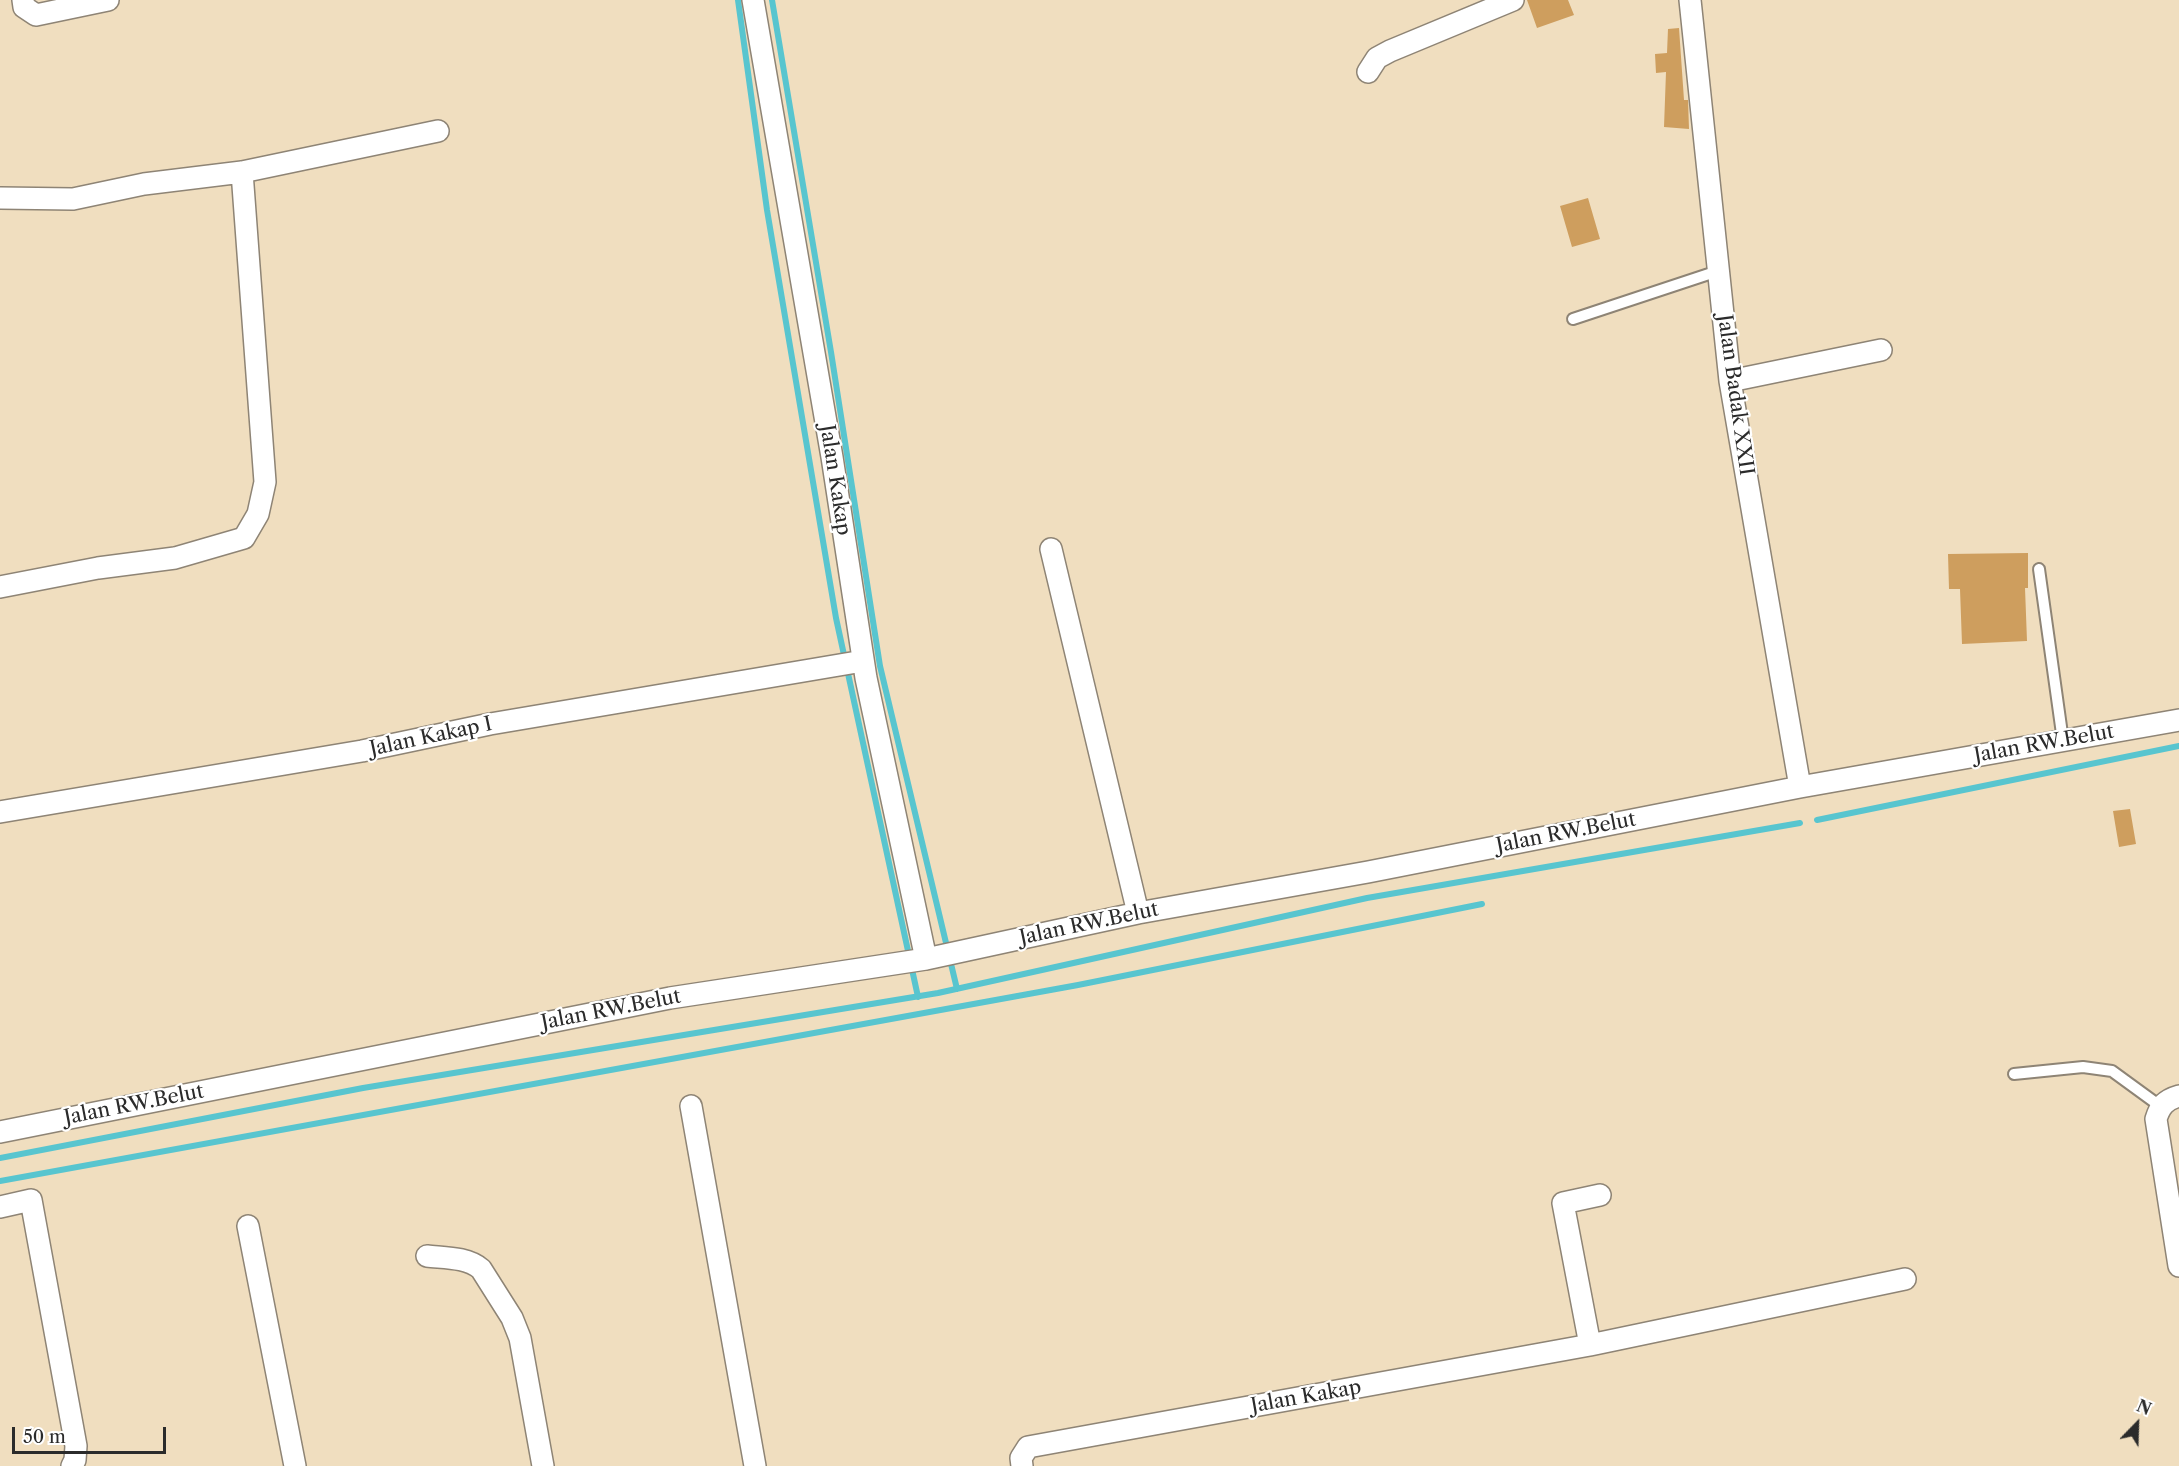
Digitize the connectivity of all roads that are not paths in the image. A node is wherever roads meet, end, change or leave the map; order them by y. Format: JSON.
{"nodes":[{"id":1,"x":23,"y":0,"type":"edge"},
{"id":2,"x":108,"y":0,"type":"edge"},
{"id":3,"x":753,"y":0,"type":"edge"},
{"id":4,"x":1513,"y":0,"type":"edge"},
{"id":5,"x":1690,"y":0,"type":"edge"},
{"id":6,"x":1368,"y":72,"type":"dead end"},
{"id":7,"x":438,"y":131,"type":"dead end"},
{"id":8,"x":242,"y":172,"type":"junction"},
{"id":9,"x":0,"y":198,"type":"edge"},
{"id":10,"x":1718,"y":271,"type":"junction"},
{"id":11,"x":1573,"y":319,"type":"dead end"},
{"id":12,"x":1881,"y":350,"type":"dead end"},
{"id":13,"x":1730,"y":381,"type":"junction"},
{"id":14,"x":1051,"y":549,"type":"dead end"},
{"id":15,"x":2040,"y":569,"type":"dead end"},
{"id":16,"x":0,"y":587,"type":"edge"},
{"id":17,"x":863,"y":661,"type":"junction"},
{"id":18,"x":2179,"y":720,"type":"edge"},
{"id":19,"x":2063,"y":741,"type":"junction"},
{"id":20,"x":1800,"y":787,"type":"junction"},
{"id":21,"x":0,"y":812,"type":"edge"},
{"id":22,"x":1138,"y":913,"type":"junction"},
{"id":23,"x":927,"y":959,"type":"junction"},
{"id":24,"x":2014,"y":1074,"type":"dead end"},
{"id":25,"x":2179,"y":1096,"type":"edge"},
{"id":26,"x":691,"y":1106,"type":"dead end"},
{"id":27,"x":2160,"y":1106,"type":"junction"},
{"id":28,"x":0,"y":1132,"type":"edge"},
{"id":29,"x":1600,"y":1195,"type":"dead end"},
{"id":30,"x":0,"y":1207,"type":"edge"},
{"id":31,"x":2175,"y":1225,"type":"edge"},
{"id":32,"x":248,"y":1226,"type":"dead end"},
{"id":33,"x":427,"y":1256,"type":"dead end"},
{"id":34,"x":2179,"y":1266,"type":"edge"},
{"id":35,"x":1905,"y":1279,"type":"dead end"},
{"id":36,"x":1597,"y":1344,"type":"junction"},
{"id":37,"x":72,"y":1466,"type":"edge"},
{"id":38,"x":295,"y":1466,"type":"edge"},
{"id":39,"x":543,"y":1466,"type":"edge"},
{"id":40,"x":755,"y":1466,"type":"edge"},
{"id":41,"x":1022,"y":1466,"type":"edge"}],
"edges":[{"from":1,"to":2,"type":"street"},
{"from":3,"to":17,"type":"street","name":"Jalan Kakap"},
{"from":4,"to":6,"type":"street"},
{"from":5,"to":10,"type":"street","name":"Jalan Badak XXII"},
{"from":7,"to":8,"type":"street"},
{"from":8,"to":9,"type":"street"},
{"from":8,"to":16,"type":"street"},
{"from":10,"to":11,"type":"lane"},
{"from":10,"to":13,"type":"street","name":"Jalan Badak XXII"},
{"from":12,"to":13,"type":"street"},
{"from":13,"to":20,"type":"street","name":"Jalan Badak XXII"},
{"from":14,"to":22,"type":"street"},
{"from":15,"to":19,"type":"lane"},
{"from":17,"to":21,"type":"street","name":"Jalan Kakap I"},
{"from":17,"to":23,"type":"street","name":"Jalan Kakap"},
{"from":18,"to":19,"type":"street","name":"Jalan RW.Belut"},
{"from":19,"to":20,"type":"street","name":"Jalan RW.Belut"},
{"from":20,"to":22,"type":"street","name":"Jalan RW.Belut"},
{"from":22,"to":23,"type":"street","name":"Jalan RW.Belut"},
{"from":23,"to":28,"type":"street","name":"Jalan RW.Belut"},
{"from":24,"to":27,"type":"lane"},
{"from":25,"to":27,"type":"street"},
{"from":26,"to":40,"type":"street"},
{"from":27,"to":31,"type":"street"},
{"from":29,"to":36,"type":"street"},
{"from":30,"to":37,"type":"street"},
{"from":31,"to":34,"type":"street"},
{"from":32,"to":38,"type":"street"},
{"from":33,"to":39,"type":"street"},
{"from":35,"to":36,"type":"street"},
{"from":36,"to":41,"type":"street","name":"Jalan Kakap"}]}
